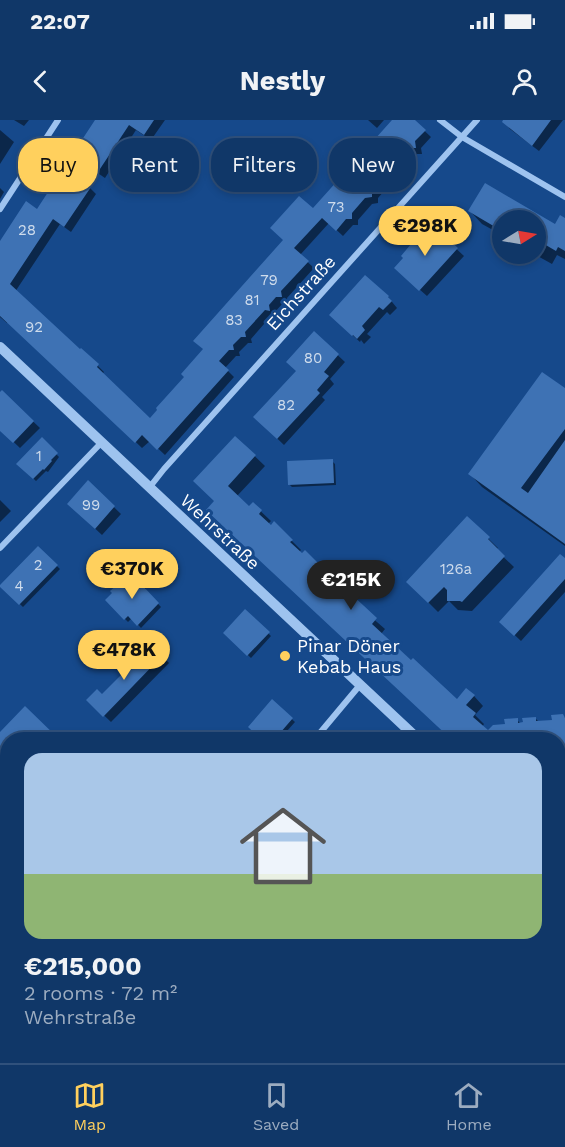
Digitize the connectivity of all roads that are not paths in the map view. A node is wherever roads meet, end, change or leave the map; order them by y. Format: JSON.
{"nodes":[{"id":1,"x":58,"y":120,"type":"edge"},
{"id":2,"x":440,"y":120,"type":"edge"},
{"id":3,"x":477,"y":120,"type":"edge"},
{"id":4,"x":462,"y":137,"type":"junction"},
{"id":5,"x":565,"y":197,"type":"edge"},
{"id":6,"x":0,"y":209,"type":"edge"},
{"id":7,"x":0,"y":347,"type":"edge"},
{"id":8,"x":102,"y":442,"type":"junction"},
{"id":9,"x":149,"y":488,"type":"junction"},
{"id":10,"x":0,"y":548,"type":"edge"},
{"id":11,"x":360,"y":685,"type":"junction"},
{"id":12,"x":321,"y":732,"type":"edge"},
{"id":13,"x":410,"y":732,"type":"edge"}],
"edges":[{"from":1,"to":6,"type":"street"},
{"from":2,"to":4,"type":"street"},
{"from":3,"to":4,"type":"street","name":"Eichstraße"},
{"from":4,"to":5,"type":"street"},
{"from":4,"to":9,"type":"street","name":"Eichstraße"},
{"from":7,"to":8,"type":"street","name":"Wehrstraße"},
{"from":8,"to":9,"type":"street","name":"Wehrstraße"},
{"from":8,"to":10,"type":"street"},
{"from":9,"to":11,"type":"street","name":"Wehrstraße"},
{"from":11,"to":12,"type":"street"},
{"from":11,"to":13,"type":"street","name":"Wehrstraße"}]}
